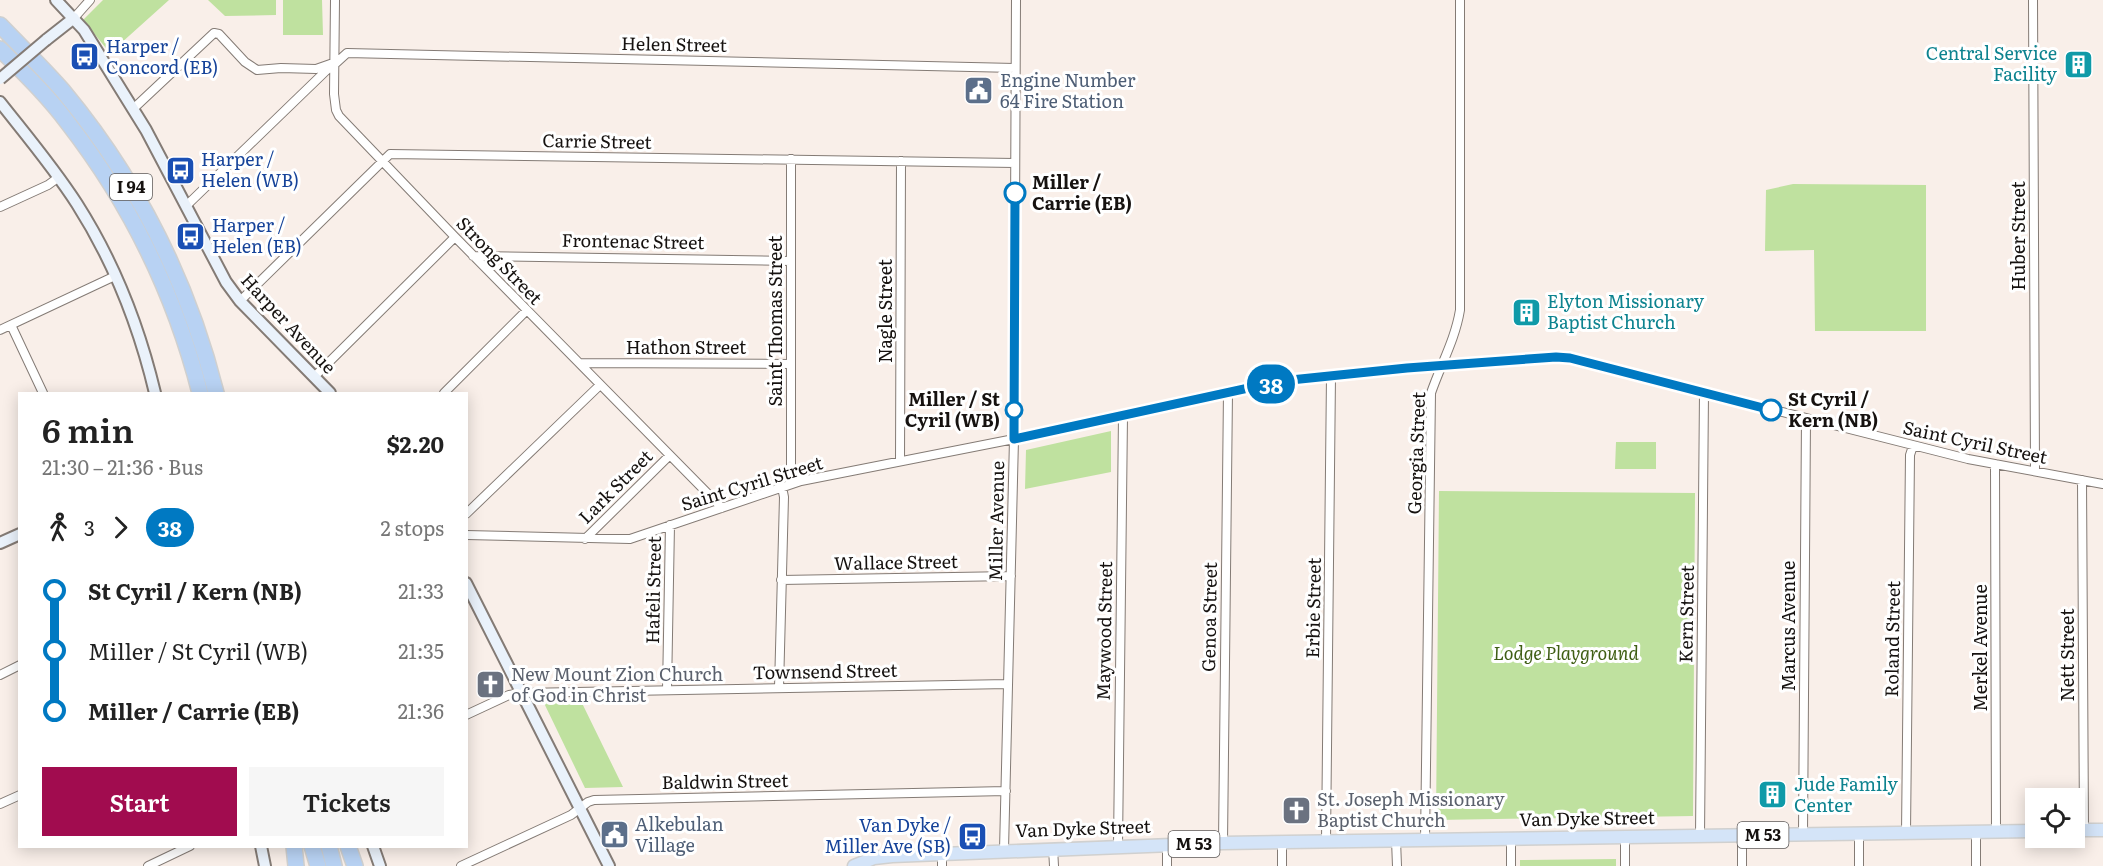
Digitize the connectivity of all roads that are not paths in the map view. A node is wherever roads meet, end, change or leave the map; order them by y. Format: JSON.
{"nodes":[{"id":1,"x":56,"y":0,"type":"edge"},
{"id":2,"x":90,"y":0,"type":"edge"},
{"id":3,"x":335,"y":0,"type":"edge"},
{"id":4,"x":1016,"y":0,"type":"edge"},
{"id":5,"x":1460,"y":0,"type":"edge"},
{"id":6,"x":2033,"y":0,"type":"edge"},
{"id":7,"x":74,"y":18,"type":"junction"},
{"id":8,"x":0,"y":25,"type":"edge"},
{"id":9,"x":0,"y":48,"type":"edge"},
{"id":10,"x":336,"y":62,"type":"junction"},
{"id":11,"x":1015,"y":68,"type":"junction"},
{"id":12,"x":0,"y":79,"type":"edge"},
{"id":13,"x":0,"y":102,"type":"edge"},
{"id":14,"x":133,"y":109,"type":"junction"},
{"id":15,"x":791,"y":159,"type":"junction"},
{"id":16,"x":382,"y":161,"type":"junction"},
{"id":17,"x":901,"y":161,"type":"junction"},
{"id":18,"x":1015,"y":163,"type":"junction"},
{"id":19,"x":59,"y":177,"type":"junction"},
{"id":20,"x":186,"y":206,"type":"junction"},
{"id":21,"x":0,"y":207,"type":"edge"},
{"id":22,"x":455,"y":237,"type":"junction"},
{"id":23,"x":473,"y":256,"type":"junction"},
{"id":24,"x":791,"y":261,"type":"junction"},
{"id":25,"x":115,"y":276,"type":"junction"},
{"id":26,"x":240,"y":301,"type":"junction"},
{"id":27,"x":526,"y":310,"type":"junction"},
{"id":28,"x":10,"y":325,"type":"junction"},
{"id":29,"x":0,"y":330,"type":"edge"},
{"id":30,"x":580,"y":363,"type":"junction"},
{"id":31,"x":791,"y":364,"type":"junction"},
{"id":32,"x":1440,"y":366,"type":"junction"},
{"id":33,"x":1331,"y":376,"type":"junction"},
{"id":34,"x":314,"y":377,"type":"junction"},
{"id":35,"x":600,"y":385,"type":"junction"},
{"id":36,"x":42,"y":392,"type":"edge"},
{"id":37,"x":155,"y":392,"type":"edge"},
{"id":38,"x":200,"y":392,"type":"edge"},
{"id":39,"x":216,"y":392,"type":"edge"},
{"id":40,"x":326,"y":392,"type":"edge"},
{"id":41,"x":445,"y":392,"type":"edge"},
{"id":42,"x":1228,"y":392,"type":"junction"},
{"id":43,"x":1704,"y":393,"type":"junction"},
{"id":44,"x":1122,"y":416,"type":"junction"},
{"id":45,"x":1806,"y":419,"type":"junction"},
{"id":46,"x":1014,"y":439,"type":"junction"},
{"id":47,"x":1914,"y":446,"type":"junction"},
{"id":48,"x":669,"y":456,"type":"junction"},
{"id":49,"x":900,"y":461,"type":"junction"},
{"id":50,"x":1995,"y":464,"type":"junction"},
{"id":51,"x":2035,"y":471,"type":"junction"},
{"id":52,"x":2082,"y":480,"type":"junction"},
{"id":53,"x":794,"y":483,"type":"junction"},
{"id":54,"x":2103,"y":484,"type":"edge"},
{"id":55,"x":782,"y":487,"type":"junction"},
{"id":56,"x":722,"y":508,"type":"junction"},
{"id":57,"x":468,"y":512,"type":"edge"},
{"id":58,"x":670,"y":525,"type":"junction"},
{"id":59,"x":18,"y":535,"type":"edge"},
{"id":60,"x":468,"y":536,"type":"edge"},
{"id":61,"x":585,"y":539,"type":"junction"},
{"id":62,"x":0,"y":543,"type":"edge"},
{"id":63,"x":1011,"y":576,"type":"junction"},
{"id":64,"x":781,"y":580,"type":"junction"},
{"id":65,"x":468,"y":587,"type":"edge"},
{"id":66,"x":18,"y":666,"type":"edge"},
{"id":67,"x":0,"y":675,"type":"edge"},
{"id":68,"x":1008,"y":684,"type":"junction"},
{"id":69,"x":779,"y":688,"type":"junction"},
{"id":70,"x":667,"y":690,"type":"junction"},
{"id":71,"x":522,"y":693,"type":"junction"},
{"id":72,"x":468,"y":714,"type":"edge"},
{"id":73,"x":2079,"y":788,"type":"edge"},
{"id":74,"x":1006,"y":791,"type":"junction"},
{"id":75,"x":18,"y":796,"type":"edge"},
{"id":76,"x":0,"y":804,"type":"edge"},
{"id":77,"x":580,"y":808,"type":"junction"},
{"id":78,"x":2085,"y":830,"type":"edge"},
{"id":79,"x":2103,"y":830,"type":"edge"},
{"id":80,"x":1996,"y":831,"type":"junction"},
{"id":81,"x":2025,"y":831,"type":"edge"},
{"id":82,"x":1976,"y":832,"type":"junction"},
{"id":83,"x":1859,"y":833,"type":"junction"},
{"id":84,"x":1906,"y":833,"type":"junction"},
{"id":85,"x":1803,"y":834,"type":"junction"},
{"id":86,"x":1742,"y":835,"type":"junction"},
{"id":87,"x":1700,"y":836,"type":"junction"},
{"id":88,"x":1625,"y":837,"type":"junction"},
{"id":89,"x":1511,"y":838,"type":"junction"},
{"id":90,"x":1396,"y":840,"type":"junction"},
{"id":91,"x":1425,"y":840,"type":"junction"},
{"id":92,"x":1326,"y":841,"type":"junction"},
{"id":93,"x":1282,"y":842,"type":"junction"},
{"id":94,"x":1223,"y":843,"type":"junction"},
{"id":95,"x":1167,"y":844,"type":"junction"},
{"id":96,"x":1118,"y":846,"type":"junction"},
{"id":97,"x":186,"y":848,"type":"edge"},
{"id":98,"x":261,"y":848,"type":"edge"},
{"id":99,"x":294,"y":848,"type":"edge"},
{"id":100,"x":313,"y":848,"type":"edge"},
{"id":101,"x":330,"y":848,"type":"edge"},
{"id":102,"x":349,"y":848,"type":"edge"},
{"id":103,"x":374,"y":848,"type":"edge"},
{"id":104,"x":1053,"y":848,"type":"junction"},
{"id":105,"x":1004,"y":850,"type":"junction"},
{"id":106,"x":942,"y":853,"type":"junction"},
{"id":107,"x":148,"y":866,"type":"edge"},
{"id":108,"x":265,"y":866,"type":"edge"},
{"id":109,"x":296,"y":866,"type":"edge"},
{"id":110,"x":318,"y":866,"type":"edge"},
{"id":111,"x":334,"y":866,"type":"edge"},
{"id":112,"x":355,"y":866,"type":"edge"},
{"id":113,"x":380,"y":866,"type":"edge"},
{"id":114,"x":461,"y":866,"type":"edge"},
{"id":115,"x":609,"y":866,"type":"edge"},
{"id":116,"x":854,"y":866,"type":"edge"},
{"id":117,"x":942,"y":866,"type":"edge"},
{"id":118,"x":1054,"y":866,"type":"edge"},
{"id":119,"x":1167,"y":866,"type":"edge"},
{"id":120,"x":1282,"y":866,"type":"edge"},
{"id":121,"x":1396,"y":866,"type":"edge"},
{"id":122,"x":1511,"y":866,"type":"edge"},
{"id":123,"x":1625,"y":866,"type":"edge"},
{"id":124,"x":1742,"y":866,"type":"edge"},
{"id":125,"x":1859,"y":866,"type":"edge"},
{"id":126,"x":1976,"y":866,"type":"edge"}],
"edges":[{"from":1,"to":7,"type":"street","name":"Harper Avenue"},
{"from":2,"to":7,"type":"street"},
{"from":3,"to":10,"type":"street","name":"Strong Street"},
{"from":4,"to":11,"type":"street","name":"Miller Avenue"},
{"from":5,"to":32,"type":"street","name":"Georgia Street"},
{"from":6,"to":51,"type":"street","name":"Huber Street"},
{"from":7,"to":12,"type":"street","bridge":true},
{"from":7,"to":14,"type":"street","name":"Harper Avenue"},
{"from":8,"to":39,"type":"highway","number":"I 94"},
{"from":9,"to":38,"type":"highway","number":"I 94"},
{"from":10,"to":11,"type":"street","name":"Helen Street"},
{"from":10,"to":14,"type":"street"},
{"from":10,"to":16,"type":"street","name":"Strong Street"},
{"from":10,"to":20,"type":"street","name":"Helen Street"},
{"from":11,"to":18,"type":"street","name":"Miller Avenue"},
{"from":13,"to":19,"type":"street"},
{"from":14,"to":20,"type":"street","name":"Harper Avenue"},
{"from":15,"to":16,"type":"street","name":"Carrie Street"},
{"from":15,"to":17,"type":"street","name":"Carrie Street"},
{"from":15,"to":24,"type":"street","name":"Saint Thomas Street"},
{"from":16,"to":22,"type":"street","name":"Strong Street"},
{"from":16,"to":26,"type":"street"},
{"from":17,"to":18,"type":"street","name":"Carrie Street"},
{"from":17,"to":49,"type":"street","name":"Nagle Street"},
{"from":18,"to":46,"type":"street","name":"Miller Avenue"},
{"from":19,"to":21,"type":"street"},
{"from":19,"to":25,"type":"street"},
{"from":20,"to":26,"type":"street","name":"Harper Avenue"},
{"from":22,"to":23,"type":"street","name":"Strong Street"},
{"from":22,"to":34,"type":"street"},
{"from":23,"to":24,"type":"street","name":"Frontenac Street"},
{"from":23,"to":27,"type":"street","name":"Strong Street"},
{"from":24,"to":31,"type":"street","name":"Saint Thomas Street"},
{"from":25,"to":28,"type":"street"},
{"from":25,"to":37,"type":"street"},
{"from":26,"to":34,"type":"street","name":"Harper Avenue"},
{"from":27,"to":30,"type":"street","name":"Strong Street"},
{"from":27,"to":41,"type":"street"},
{"from":28,"to":29,"type":"street"},
{"from":28,"to":36,"type":"street"},
{"from":30,"to":31,"type":"street","name":"Hathon Street"},
{"from":30,"to":35,"type":"street","name":"Strong Street"},
{"from":31,"to":53,"type":"street","name":"Saint Thomas Street"},
{"from":32,"to":33,"type":"street","name":"Saint Cyril Street"},
{"from":32,"to":43,"type":"street","name":"Saint Cyril Street"},
{"from":32,"to":91,"type":"street","name":"Georgia Street"},
{"from":33,"to":42,"type":"street","name":"Saint Cyril Street"},
{"from":33,"to":92,"type":"street","name":"Erbie Street"},
{"from":34,"to":40,"type":"street","name":"Harper Avenue"},
{"from":35,"to":48,"type":"street","name":"Strong Street"},
{"from":35,"to":57,"type":"street"},
{"from":42,"to":44,"type":"street","name":"Saint Cyril Street"},
{"from":42,"to":94,"type":"street","name":"Genoa Street"},
{"from":43,"to":45,"type":"street","name":"Saint Cyril Street"},
{"from":43,"to":87,"type":"street","name":"Kern Street"},
{"from":44,"to":46,"type":"street","name":"Saint Cyril Street"},
{"from":44,"to":96,"type":"street","name":"Maywood Street"},
{"from":45,"to":47,"type":"street","name":"Saint Cyril Street"},
{"from":45,"to":85,"type":"street","name":"Marcus Avenue"},
{"from":46,"to":49,"type":"street","name":"Saint Cyril Street"},
{"from":46,"to":63,"type":"street","name":"Miller Avenue"},
{"from":47,"to":50,"type":"street","name":"Saint Cyril Street"},
{"from":47,"to":84,"type":"street","name":"Roland Street"},
{"from":48,"to":56,"type":"street","name":"Strong Street"},
{"from":48,"to":61,"type":"street","name":"Lark Street"},
{"from":49,"to":53,"type":"street","name":"Saint Cyril Street"},
{"from":50,"to":51,"type":"street","name":"Saint Cyril Street"},
{"from":50,"to":80,"type":"street","name":"Merkel Avenue"},
{"from":51,"to":52,"type":"street","name":"Saint Cyril Street"},
{"from":52,"to":54,"type":"street","name":"Saint Cyril Street"},
{"from":52,"to":73,"type":"street","name":"Nett Street"},
{"from":53,"to":55,"type":"street","name":"Saint Cyril Street"},
{"from":55,"to":56,"type":"street","name":"Saint Cyril Street"},
{"from":55,"to":64,"type":"street"},
{"from":56,"to":58,"type":"street","name":"Saint Cyril Street"},
{"from":58,"to":61,"type":"street","name":"Saint Cyril Street"},
{"from":58,"to":70,"type":"street","name":"Hafeli Street"},
{"from":59,"to":62,"type":"street"},
{"from":60,"to":61,"type":"street","name":"Saint Cyril Street"},
{"from":63,"to":64,"type":"street","name":"Wallace Street"},
{"from":63,"to":68,"type":"street","name":"Miller Avenue"},
{"from":64,"to":69,"type":"street"},
{"from":65,"to":71,"type":"street"},
{"from":66,"to":67,"type":"street"},
{"from":68,"to":69,"type":"street","name":"Townsend Street"},
{"from":68,"to":74,"type":"street","name":"Miller Avenue"},
{"from":69,"to":70,"type":"street","name":"Townsend Street"},
{"from":70,"to":71,"type":"street","name":"Townsend Street"},
{"from":71,"to":72,"type":"street","name":"Townsend Street"},
{"from":71,"to":77,"type":"street"},
{"from":74,"to":77,"type":"street","name":"Baldwin Street"},
{"from":74,"to":105,"type":"street","name":"Miller Avenue"},
{"from":75,"to":76,"type":"street"},
{"from":77,"to":114,"type":"street","name":"Baldwin Street"},
{"from":77,"to":115,"type":"street"},
{"from":78,"to":79,"type":"main road"},
{"from":80,"to":81,"type":"main road","name":"Van Dyke Street","number":"M 53"},
{"from":80,"to":82,"type":"main road","name":"Van Dyke Street","number":"M 53"},
{"from":82,"to":84,"type":"main road","name":"Van Dyke Street","number":"M 53"},
{"from":82,"to":126,"type":"street"},
{"from":83,"to":84,"type":"main road","name":"Van Dyke Street","number":"M 53"},
{"from":83,"to":85,"type":"main road","name":"Van Dyke Street","number":"M 53"},
{"from":83,"to":125,"type":"street"},
{"from":85,"to":86,"type":"main road","name":"Van Dyke Street","number":"M 53"},
{"from":86,"to":87,"type":"main road","name":"Van Dyke Street","number":"M 53"},
{"from":86,"to":124,"type":"street"},
{"from":87,"to":88,"type":"main road","name":"Van Dyke Street","number":"M 53"},
{"from":88,"to":89,"type":"main road","name":"Van Dyke Street","number":"M 53"},
{"from":88,"to":123,"type":"street"},
{"from":89,"to":91,"type":"main road","name":"Van Dyke Street","number":"M 53"},
{"from":89,"to":122,"type":"street"},
{"from":90,"to":91,"type":"main road","name":"Van Dyke Street","number":"M 53"},
{"from":90,"to":92,"type":"main road","name":"Van Dyke Street","number":"M 53"},
{"from":90,"to":121,"type":"street"},
{"from":92,"to":93,"type":"main road","name":"Van Dyke Street","number":"M 53"},
{"from":93,"to":94,"type":"main road","name":"Van Dyke Street","number":"M 53"},
{"from":93,"to":120,"type":"street"},
{"from":94,"to":95,"type":"main road","name":"Van Dyke Street","number":"M 53"},
{"from":95,"to":96,"type":"main road","name":"Van Dyke Street","number":"M 53"},
{"from":95,"to":119,"type":"street"},
{"from":96,"to":104,"type":"main road","name":"Van Dyke Street","number":"M 53"},
{"from":97,"to":107,"type":"street"},
{"from":98,"to":108,"type":"street"},
{"from":99,"to":109,"type":"highway"},
{"from":100,"to":110,"type":"highway"},
{"from":101,"to":111,"type":"highway"},
{"from":102,"to":112,"type":"highway"},
{"from":103,"to":113,"type":"street"},
{"from":104,"to":105,"type":"main road","name":"Van Dyke Street","number":"M 53"},
{"from":104,"to":118,"type":"street"},
{"from":105,"to":106,"type":"main road","name":"Van Dyke Street","number":"M 53"},
{"from":106,"to":116,"type":"main road","name":"Van Dyke Street","number":"M 53"},
{"from":106,"to":117,"type":"street"}]}
